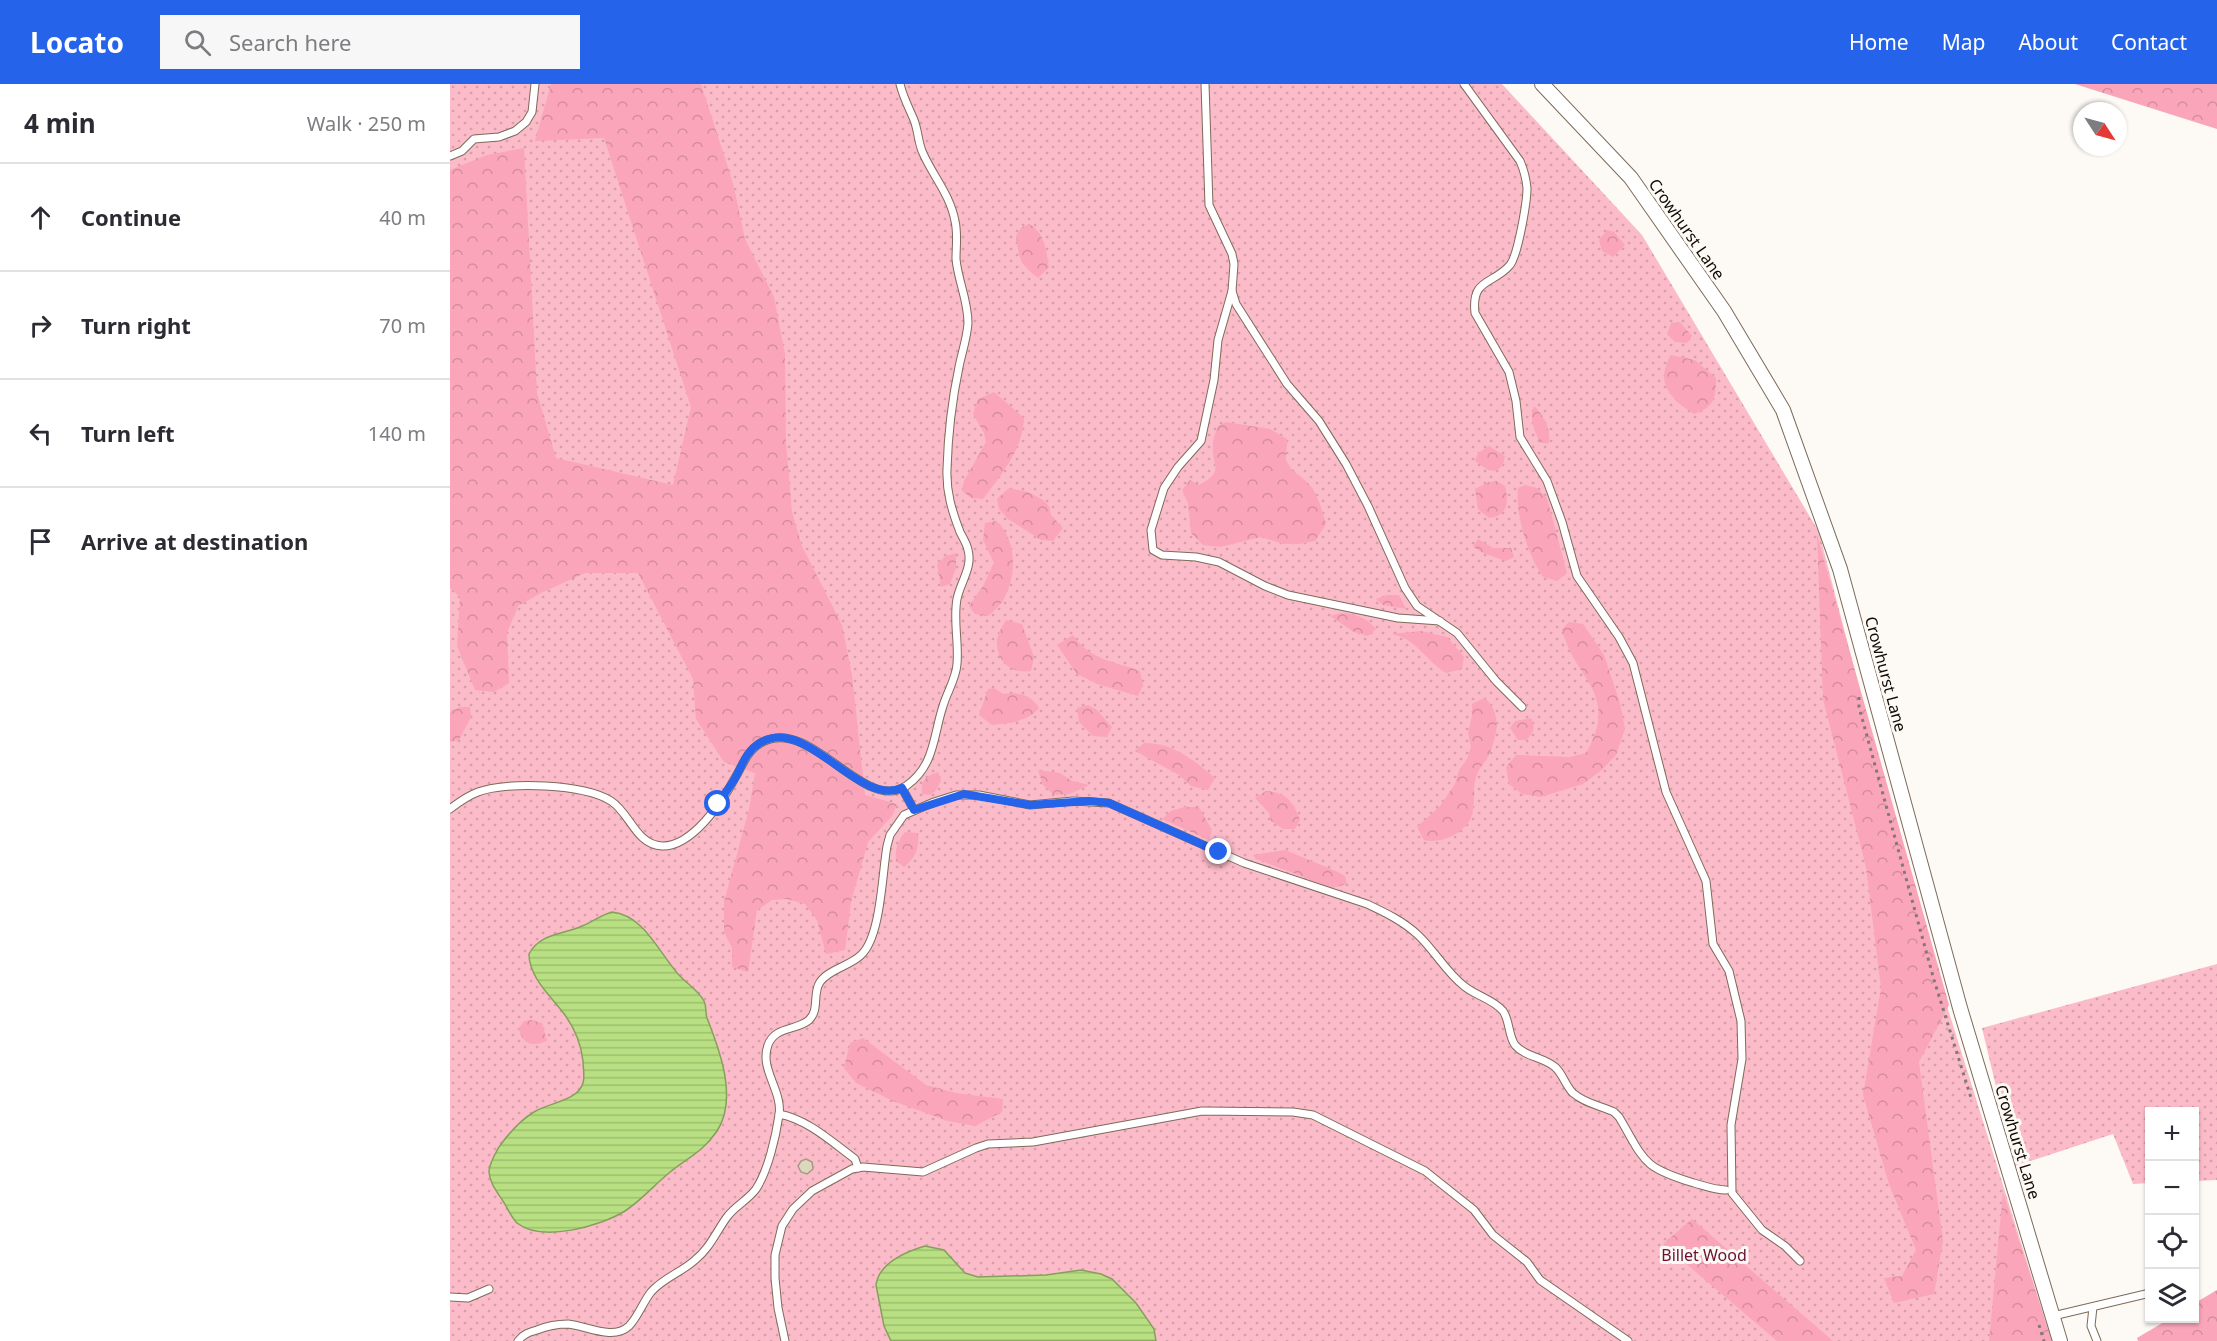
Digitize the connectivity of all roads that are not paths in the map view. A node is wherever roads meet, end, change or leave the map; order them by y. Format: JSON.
{"nodes":[{"id":1,"x":536,"y":84,"type":"edge"},
{"id":2,"x":900,"y":84,"type":"edge"},
{"id":3,"x":1205,"y":84,"type":"edge"},
{"id":4,"x":1464,"y":84,"type":"edge"},
{"id":5,"x":1542,"y":84,"type":"edge"},
{"id":6,"x":450,"y":156,"type":"edge"},
{"id":7,"x":1232,"y":291,"type":"junction"},
{"id":8,"x":1440,"y":621,"type":"junction"},
{"id":9,"x":1522,"y":707,"type":"dead end"},
{"id":10,"x":902,"y":788,"type":"junction"},
{"id":11,"x":450,"y":808,"type":"edge"},
{"id":12,"x":914,"y":810,"type":"junction"},
{"id":13,"x":779,"y":1114,"type":"junction"},
{"id":14,"x":858,"y":1168,"type":"junction"},
{"id":15,"x":1726,"y":1190,"type":"dead end"},
{"id":16,"x":1800,"y":1261,"type":"dead end"},
{"id":17,"x":489,"y":1289,"type":"dead end"},
{"id":18,"x":2145,"y":1294,"type":"edge"},
{"id":19,"x":450,"y":1297,"type":"edge"},
{"id":20,"x":2093,"y":1307,"type":"junction"},
{"id":21,"x":2053,"y":1317,"type":"junction"},
{"id":22,"x":518,"y":1341,"type":"edge"},
{"id":23,"x":785,"y":1341,"type":"edge"},
{"id":24,"x":1628,"y":1341,"type":"edge"},
{"id":25,"x":2060,"y":1341,"type":"edge"},
{"id":26,"x":2097,"y":1341,"type":"edge"}],
"edges":[{"from":1,"to":6,"type":"lane"},
{"from":2,"to":10,"type":"lane"},
{"from":3,"to":7,"type":"lane"},
{"from":4,"to":16,"type":"lane"},
{"from":5,"to":21,"type":"street","name":"Crowhurst Lane"},
{"from":7,"to":8,"type":"lane"},
{"from":7,"to":8,"type":"lane"},
{"from":8,"to":9,"type":"lane"},
{"from":10,"to":11,"type":"lane"},
{"from":10,"to":12,"type":"lane"},
{"from":12,"to":13,"type":"lane"},
{"from":12,"to":15,"type":"lane"},
{"from":13,"to":14,"type":"lane"},
{"from":13,"to":22,"type":"lane"},
{"from":14,"to":23,"type":"lane"},
{"from":14,"to":24,"type":"lane"},
{"from":17,"to":19,"type":"lane"},
{"from":18,"to":20,"type":"lane"},
{"from":20,"to":21,"type":"lane"},
{"from":20,"to":26,"type":"lane"},
{"from":21,"to":25,"type":"street","name":"Crowhurst Lane"}]}
